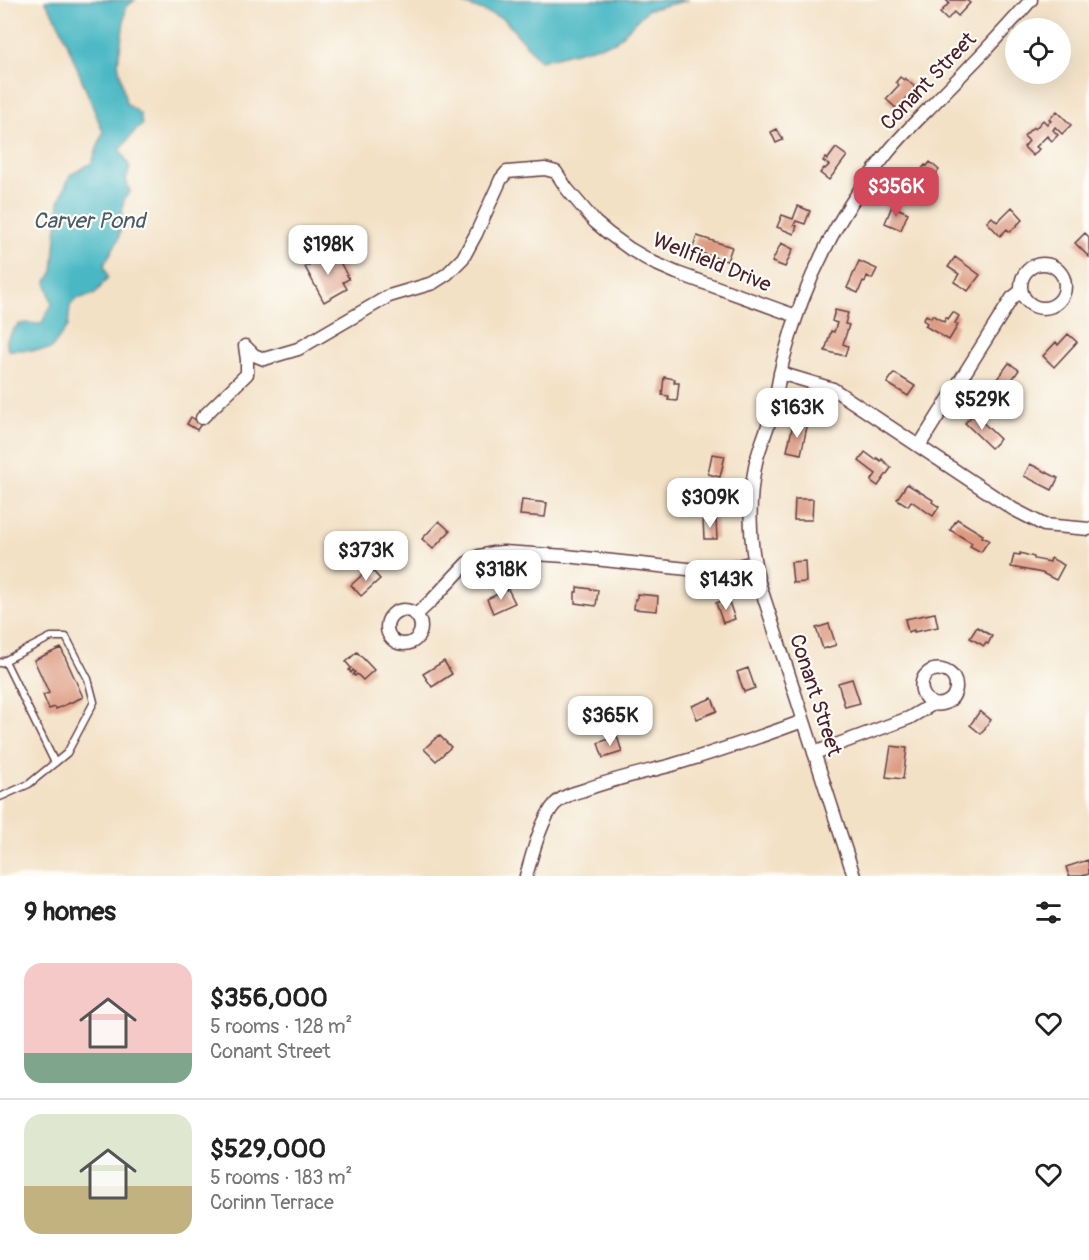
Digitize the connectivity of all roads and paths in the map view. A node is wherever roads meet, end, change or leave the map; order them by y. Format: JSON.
{"nodes":[{"id":1,"x":1031,"y":0,"type":"edge"},
{"id":2,"x":1021,"y":291,"type":"dead end"},
{"id":3,"x":796,"y":316,"type":"junction"},
{"id":4,"x":780,"y":373,"type":"junction"},
{"id":5,"x":202,"y":418,"type":"dead end"},
{"id":6,"x":919,"y":446,"type":"junction"},
{"id":7,"x":1089,"y":529,"type":"edge"},
{"id":8,"x":754,"y":562,"type":"junction"},
{"id":9,"x":416,"y":615,"type":"dead end"},
{"id":10,"x":2,"y":662,"type":"edge"},
{"id":11,"x":933,"y":704,"type":"dead end"},
{"id":12,"x":803,"y":721,"type":"junction"},
{"id":13,"x":814,"y":753,"type":"junction"},
{"id":14,"x":55,"y":763,"type":"junction"},
{"id":15,"x":0,"y":797,"type":"edge"},
{"id":16,"x":526,"y":876,"type":"edge"},
{"id":17,"x":854,"y":876,"type":"edge"}],
"edges":[{"from":1,"to":3,"type":"street","name":"Conant Street"},
{"from":2,"to":6,"type":"street"},
{"from":3,"to":4,"type":"street","name":"Conant Street"},
{"from":3,"to":5,"type":"street","name":"Wellfield Drive"},
{"from":4,"to":6,"type":"street"},
{"from":4,"to":8,"type":"street","name":"Conant Street"},
{"from":6,"to":7,"type":"street"},
{"from":8,"to":9,"type":"street"},
{"from":8,"to":12,"type":"street","name":"Conant Street"},
{"from":10,"to":14,"type":"lane"},
{"from":10,"to":14,"type":"lane"},
{"from":11,"to":13,"type":"street"},
{"from":12,"to":13,"type":"street","name":"Conant Street"},
{"from":12,"to":16,"type":"street"},
{"from":13,"to":17,"type":"street","name":"Conant Street"},
{"from":14,"to":15,"type":"lane"}]}
